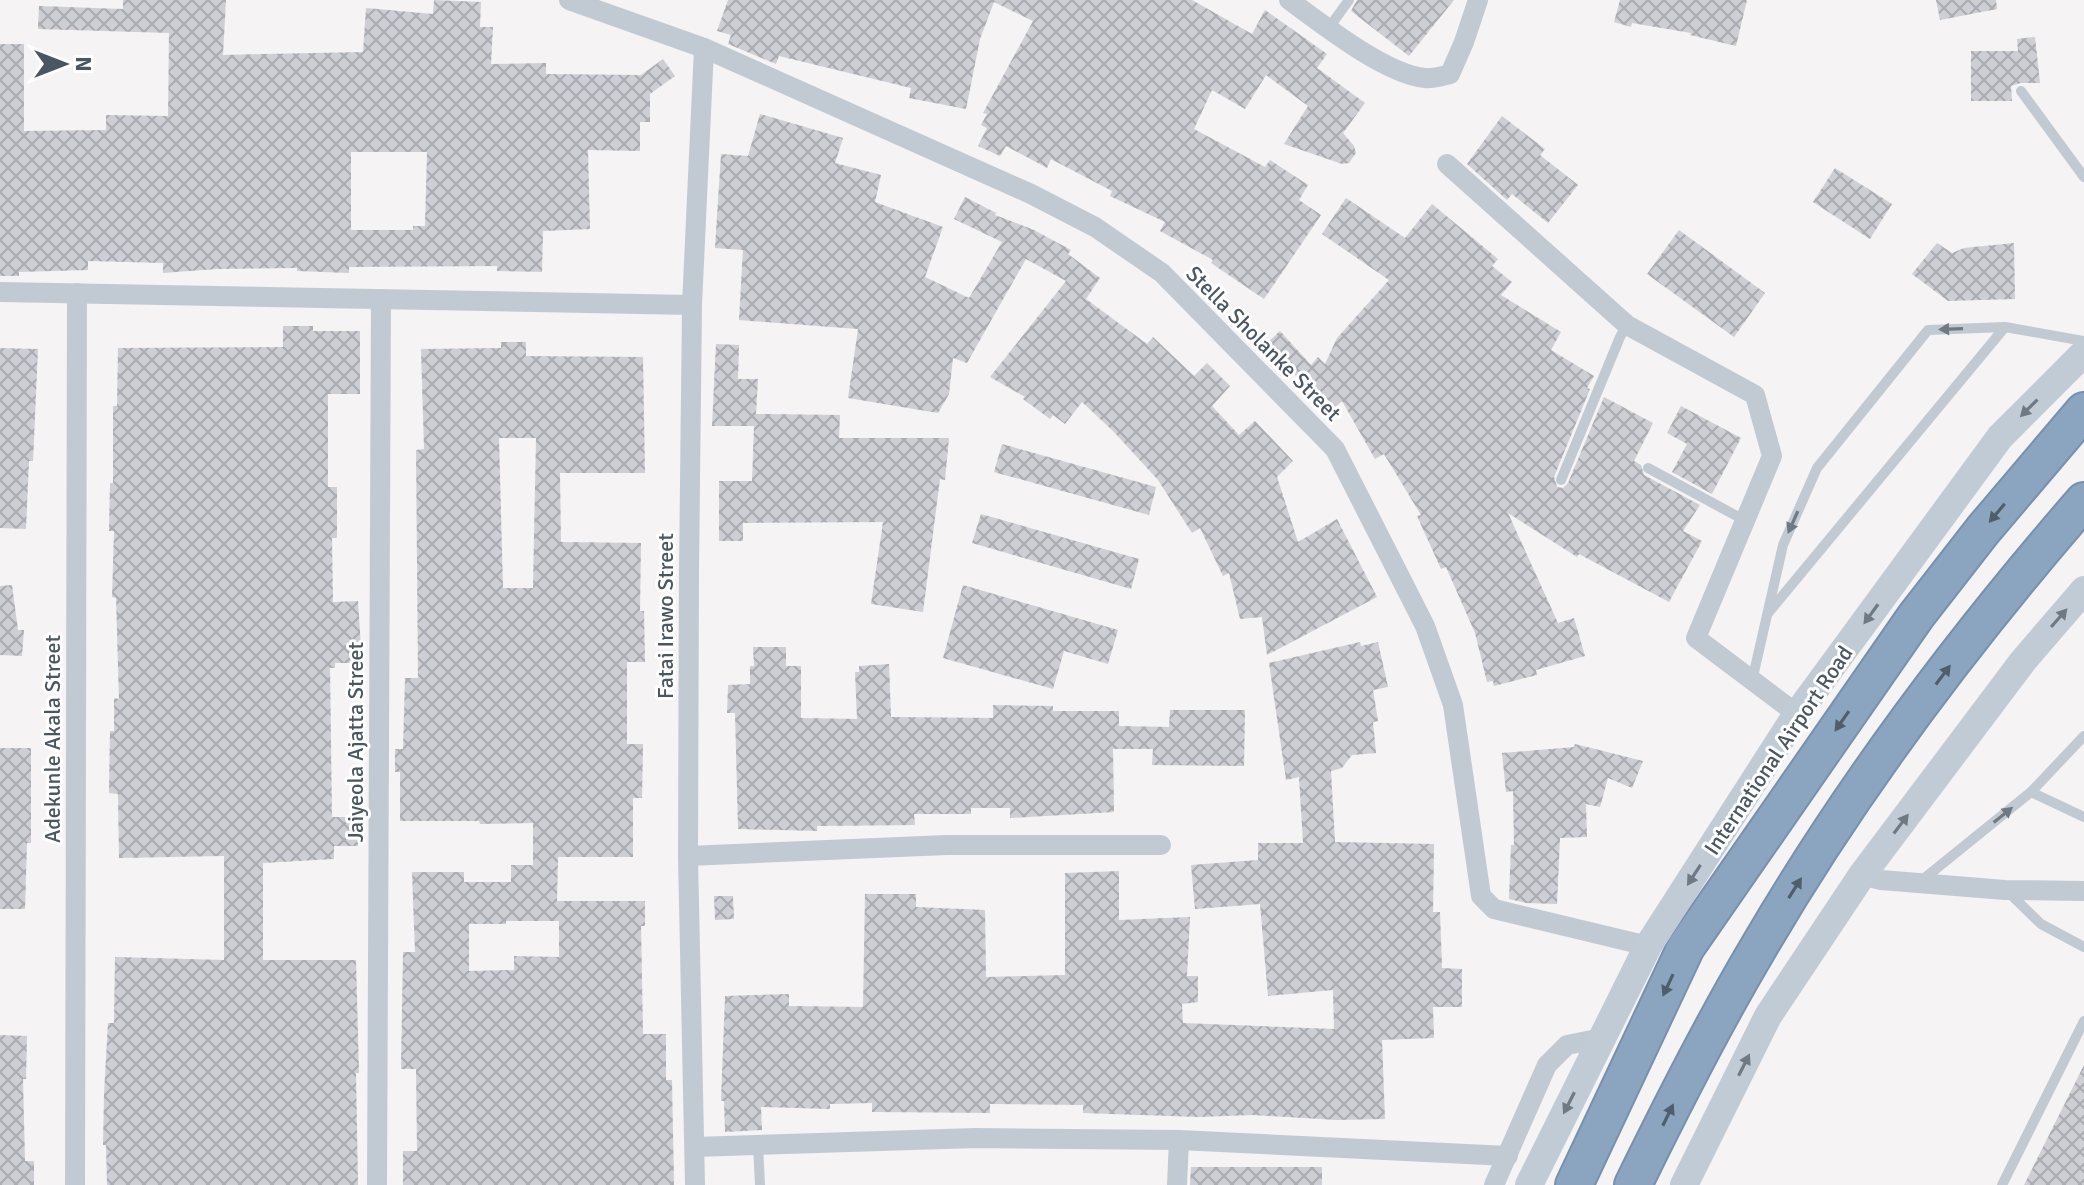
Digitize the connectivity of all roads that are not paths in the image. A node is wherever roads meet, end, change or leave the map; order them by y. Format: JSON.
{"nodes":[{"id":1,"x":569,"y":0,"type":"edge"},
{"id":2,"x":1289,"y":0,"type":"edge"},
{"id":3,"x":1349,"y":0,"type":"edge"},
{"id":4,"x":1478,"y":0,"type":"edge"},
{"id":5,"x":1328,"y":29,"type":"junction"},
{"id":6,"x":704,"y":48,"type":"junction"},
{"id":7,"x":2021,"y":91,"type":"dead end"},
{"id":8,"x":1447,"y":164,"type":"dead end"},
{"id":9,"x":2084,"y":177,"type":"edge"},
{"id":10,"x":0,"y":292,"type":"edge"},
{"id":11,"x":77,"y":293,"type":"junction"},
{"id":12,"x":381,"y":299,"type":"junction"},
{"id":13,"x":692,"y":305,"type":"junction"},
{"id":14,"x":1627,"y":325,"type":"junction"},
{"id":15,"x":2005,"y":327,"type":"junction"},
{"id":16,"x":2084,"y":341,"type":"edge"},
{"id":17,"x":2084,"y":353,"type":"edge"},
{"id":18,"x":2084,"y":411,"type":"edge"},
{"id":19,"x":1648,"y":468,"type":"dead end"},
{"id":20,"x":1561,"y":480,"type":"dead end"},
{"id":21,"x":2084,"y":501,"type":"edge"},
{"id":22,"x":1746,"y":521,"type":"junction"},
{"id":23,"x":2084,"y":590,"type":"edge"},
{"id":24,"x":1767,"y":614,"type":"junction"},
{"id":25,"x":1752,"y":681,"type":"junction"},
{"id":26,"x":1797,"y":714,"type":"junction"},
{"id":27,"x":2084,"y":736,"type":"edge"},
{"id":28,"x":2031,"y":792,"type":"junction"},
{"id":29,"x":2084,"y":817,"type":"edge"},
{"id":30,"x":1161,"y":845,"type":"dead end"},
{"id":31,"x":688,"y":856,"type":"junction"},
{"id":32,"x":1862,"y":875,"type":"junction"},
{"id":33,"x":1921,"y":881,"type":"junction"},
{"id":34,"x":2005,"y":890,"type":"junction"},
{"id":35,"x":2084,"y":891,"type":"edge"},
{"id":36,"x":1648,"y":946,"type":"junction"},
{"id":37,"x":2084,"y":947,"type":"edge"},
{"id":38,"x":2084,"y":1021,"type":"edge"},
{"id":39,"x":1602,"y":1038,"type":"junction"},
{"id":40,"x":1179,"y":1140,"type":"junction"},
{"id":41,"x":758,"y":1145,"type":"junction"},
{"id":42,"x":695,"y":1147,"type":"junction"},
{"id":43,"x":1508,"y":1156,"type":"junction"},
{"id":44,"x":75,"y":1185,"type":"edge"},
{"id":45,"x":377,"y":1185,"type":"edge"},
{"id":46,"x":695,"y":1185,"type":"edge"},
{"id":47,"x":760,"y":1185,"type":"edge"},
{"id":48,"x":1177,"y":1185,"type":"edge"},
{"id":49,"x":1494,"y":1185,"type":"edge"},
{"id":50,"x":1529,"y":1185,"type":"edge"},
{"id":51,"x":1574,"y":1185,"type":"edge"},
{"id":52,"x":1633,"y":1185,"type":"edge"},
{"id":53,"x":1684,"y":1185,"type":"edge"},
{"id":54,"x":2002,"y":1185,"type":"edge"}],
"edges":[{"from":1,"to":6,"type":"street","name":"Stella Sholanke Street"},
{"from":2,"to":5,"type":"street"},
{"from":3,"to":5,"type":"lane"},
{"from":4,"to":5,"type":"street"},
{"from":6,"to":13,"type":"street","name":"Fatai Irawo Street"},
{"from":6,"to":36,"type":"street","name":"Stella Sholanke Street"},
{"from":7,"to":9,"type":"lane"},
{"from":8,"to":14,"type":"street"},
{"from":10,"to":11,"type":"street"},
{"from":11,"to":12,"type":"street"},
{"from":11,"to":44,"type":"street","name":"Adekunle Akala Street"},
{"from":12,"to":13,"type":"street"},
{"from":12,"to":45,"type":"street","name":"Jaiyeola Ajatta Street"},
{"from":13,"to":31,"type":"street","name":"Fatai Irawo Street"},
{"from":14,"to":20,"type":"lane"},
{"from":14,"to":22,"type":"street"},
{"from":15,"to":16,"type":"lane"},
{"from":15,"to":24,"type":"lane"},
{"from":15,"to":24,"type":"lane","one_way":true},
{"from":17,"to":26,"type":"main road","name":"International Airport Road","one_way":true},
{"from":18,"to":51,"type":"highway","name":"International Airport Road","one_way":true},
{"from":19,"to":22,"type":"lane"},
{"from":52,"to":21,"type":"highway","one_way":true},
{"from":22,"to":25,"type":"street"},
{"from":32,"to":23,"type":"main road","one_way":true},
{"from":24,"to":25,"type":"lane"},
{"from":25,"to":26,"type":"street"},
{"from":26,"to":36,"type":"main road","name":"International Airport Road","one_way":true},
{"from":27,"to":28,"type":"lane"},
{"from":28,"to":29,"type":"lane"},
{"from":33,"to":28,"type":"lane","one_way":true},
{"from":30,"to":31,"type":"street"},
{"from":31,"to":42,"type":"street","name":"Fatai Irawo Street"},
{"from":32,"to":33,"type":"street"},
{"from":53,"to":32,"type":"main road","one_way":true},
{"from":33,"to":34,"type":"street"},
{"from":34,"to":35,"type":"street"},
{"from":34,"to":37,"type":"lane"},
{"from":36,"to":39,"type":"main road","name":"International Airport Road"},
{"from":38,"to":54,"type":"lane"},
{"from":39,"to":43,"type":"street"},
{"from":39,"to":50,"type":"main road","name":"International Airport Road","one_way":true},
{"from":40,"to":41,"type":"street"},
{"from":40,"to":43,"type":"street"},
{"from":40,"to":48,"type":"street"},
{"from":41,"to":42,"type":"street"},
{"from":41,"to":47,"type":"lane"},
{"from":42,"to":46,"type":"street","name":"Fatai Irawo Street"},
{"from":43,"to":49,"type":"street"}]}
